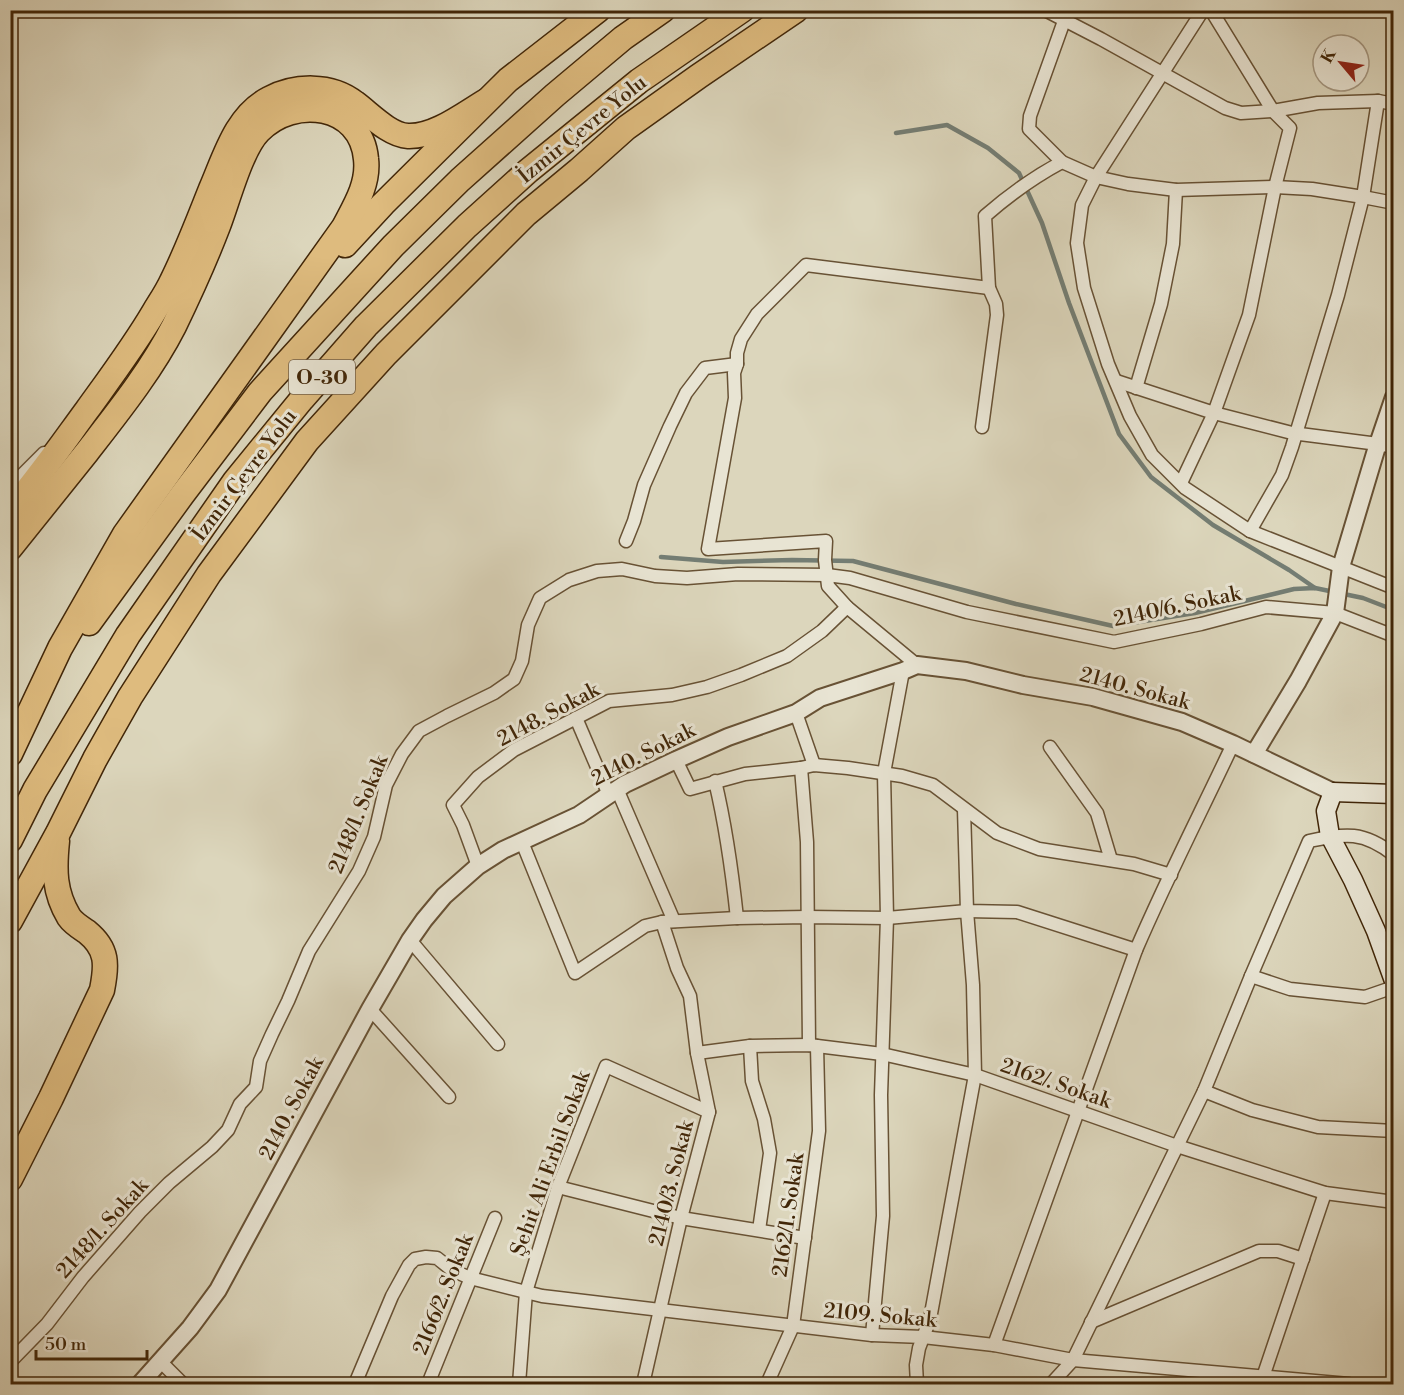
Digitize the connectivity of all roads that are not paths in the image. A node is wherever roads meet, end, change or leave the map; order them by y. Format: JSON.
{"nodes":[{"id":1,"x":598,"y":10,"type":"edge"},
{"id":2,"x":663,"y":10,"type":"edge"},
{"id":3,"x":742,"y":10,"type":"edge"},
{"id":4,"x":796,"y":10,"type":"edge"},
{"id":5,"x":1045,"y":10,"type":"edge"},
{"id":6,"x":1203,"y":10,"type":"edge"},
{"id":7,"x":1211,"y":10,"type":"edge"},
{"id":8,"x":1067,"y":16,"type":"edge"},
{"id":9,"x":1163,"y":73,"type":"junction"},
{"id":10,"x":486,"y":101,"type":"junction"},
{"id":11,"x":1378,"y":101,"type":"junction"},
{"id":12,"x":1394,"y":104,"type":"edge"},
{"id":13,"x":1273,"y":111,"type":"junction"},
{"id":14,"x":1062,"y":162,"type":"junction"},
{"id":15,"x":1096,"y":177,"type":"junction"},
{"id":16,"x":1275,"y":187,"type":"junction"},
{"id":17,"x":1176,"y":190,"type":"junction"},
{"id":18,"x":1363,"y":197,"type":"junction"},
{"id":19,"x":1394,"y":203,"type":"edge"},
{"id":20,"x":989,"y":288,"type":"junction"},
{"id":21,"x":289,"y":306,"type":"junction"},
{"id":22,"x":737,"y":364,"type":"junction"},
{"id":23,"x":109,"y":380,"type":"junction"},
{"id":24,"x":1116,"y":381,"type":"junction"},
{"id":25,"x":1136,"y":388,"type":"junction"},
{"id":26,"x":1394,"y":397,"type":"edge"},
{"id":27,"x":1215,"y":413,"type":"junction"},
{"id":28,"x":982,"y":427,"type":"dead end"},
{"id":29,"x":1297,"y":433,"type":"junction"},
{"id":30,"x":1386,"y":446,"type":"edge"},
{"id":31,"x":1181,"y":483,"type":"junction"},
{"id":32,"x":10,"y":487,"type":"edge"},
{"id":33,"x":10,"y":511,"type":"edge"},
{"id":34,"x":1251,"y":531,"type":"junction"},
{"id":35,"x":626,"y":541,"type":"dead end"},
{"id":36,"x":10,"y":548,"type":"edge"},
{"id":37,"x":1341,"y":567,"type":"junction"},
{"id":38,"x":826,"y":574,"type":"junction"},
{"id":39,"x":1394,"y":588,"type":"edge"},
{"id":40,"x":847,"y":607,"type":"junction"},
{"id":41,"x":1335,"y":613,"type":"junction"},
{"id":42,"x":1394,"y":636,"type":"edge"},
{"id":43,"x":910,"y":668,"type":"junction"},
{"id":44,"x":796,"y":713,"type":"junction"},
{"id":45,"x":576,"y":718,"type":"junction"},
{"id":46,"x":1233,"y":744,"type":"junction"},
{"id":47,"x":1050,"y":747,"type":"dead end"},
{"id":48,"x":10,"y":754,"type":"edge"},
{"id":49,"x":1254,"y":754,"type":"junction"},
{"id":50,"x":676,"y":760,"type":"junction"},
{"id":51,"x":10,"y":761,"type":"edge"},
{"id":52,"x":814,"y":765,"type":"junction"},
{"id":53,"x":801,"y":768,"type":"junction"},
{"id":54,"x":885,"y":773,"type":"junction"},
{"id":55,"x":715,"y":781,"type":"junction"},
{"id":56,"x":1393,"y":791,"type":"edge"},
{"id":57,"x":613,"y":792,"type":"junction"},
{"id":58,"x":1333,"y":792,"type":"junction"},
{"id":59,"x":964,"y":809,"type":"junction"},
{"id":60,"x":58,"y":833,"type":"junction"},
{"id":61,"x":1330,"y":836,"type":"junction"},
{"id":62,"x":10,"y":840,"type":"edge"},
{"id":63,"x":522,"y":842,"type":"junction"},
{"id":64,"x":1394,"y":855,"type":"edge"},
{"id":65,"x":1111,"y":860,"type":"junction"},
{"id":66,"x":478,"y":867,"type":"junction"},
{"id":67,"x":1171,"y":875,"type":"junction"},
{"id":68,"x":967,"y":911,"type":"junction"},
{"id":69,"x":808,"y":917,"type":"junction"},
{"id":70,"x":737,"y":918,"type":"junction"},
{"id":71,"x":887,"y":918,"type":"junction"},
{"id":72,"x":10,"y":921,"type":"edge"},
{"id":73,"x":668,"y":921,"type":"junction"},
{"id":74,"x":410,"y":940,"type":"junction"},
{"id":75,"x":1136,"y":950,"type":"junction"},
{"id":76,"x":1251,"y":976,"type":"junction"},
{"id":77,"x":1394,"y":981,"type":"edge"},
{"id":78,"x":1394,"y":987,"type":"edge"},
{"id":79,"x":370,"y":1009,"type":"junction"},
{"id":80,"x":498,"y":1044,"type":"dead end"},
{"id":81,"x":813,"y":1045,"type":"junction"},
{"id":82,"x":750,"y":1046,"type":"junction"},
{"id":83,"x":697,"y":1053,"type":"junction"},
{"id":84,"x":882,"y":1054,"type":"junction"},
{"id":85,"x":975,"y":1076,"type":"junction"},
{"id":86,"x":1204,"y":1091,"type":"junction"},
{"id":87,"x":449,"y":1097,"type":"dead end"},
{"id":88,"x":709,"y":1112,"type":"junction"},
{"id":89,"x":1078,"y":1112,"type":"junction"},
{"id":90,"x":1394,"y":1131,"type":"edge"},
{"id":91,"x":1177,"y":1146,"type":"junction"},
{"id":92,"x":10,"y":1179,"type":"edge"},
{"id":93,"x":558,"y":1187,"type":"junction"},
{"id":94,"x":1325,"y":1193,"type":"junction"},
{"id":95,"x":1394,"y":1202,"type":"edge"},
{"id":96,"x":495,"y":1218,"type":"dead end"},
{"id":97,"x":681,"y":1218,"type":"junction"},
{"id":98,"x":759,"y":1230,"type":"junction"},
{"id":99,"x":805,"y":1238,"type":"junction"},
{"id":100,"x":1303,"y":1259,"type":"junction"},
{"id":101,"x":470,"y":1278,"type":"junction"},
{"id":102,"x":526,"y":1292,"type":"junction"},
{"id":103,"x":660,"y":1310,"type":"junction"},
{"id":104,"x":1091,"y":1322,"type":"junction"},
{"id":105,"x":793,"y":1326,"type":"junction"},
{"id":106,"x":872,"y":1335,"type":"junction"},
{"id":107,"x":922,"y":1337,"type":"junction"},
{"id":108,"x":994,"y":1345,"type":"junction"},
{"id":109,"x":1073,"y":1360,"type":"junction"},
{"id":110,"x":10,"y":1362,"type":"edge"},
{"id":111,"x":161,"y":1362,"type":"junction"},
{"id":112,"x":1262,"y":1381,"type":"edge"},
{"id":113,"x":140,"y":1384,"type":"edge"},
{"id":114,"x":183,"y":1384,"type":"edge"},
{"id":115,"x":356,"y":1384,"type":"edge"},
{"id":116,"x":428,"y":1384,"type":"edge"},
{"id":117,"x":519,"y":1384,"type":"edge"},
{"id":118,"x":643,"y":1384,"type":"edge"},
{"id":119,"x":767,"y":1384,"type":"edge"},
{"id":120,"x":918,"y":1384,"type":"edge"},
{"id":121,"x":1051,"y":1384,"type":"edge"},
{"id":122,"x":1349,"y":1384,"type":"edge"}],
"edges":[{"from":1,"to":10,"type":"highway"},
{"from":2,"to":51,"type":"highway","name":"İzmir Çevre Yolu","number":"O-30"},
{"from":3,"to":62,"type":"highway","name":"İzmir Çevre Yolu","number":"O-30"},
{"from":4,"to":60,"type":"highway"},
{"from":5,"to":8,"type":"street"},
{"from":6,"to":9,"type":"street"},
{"from":7,"to":13,"type":"street"},
{"from":8,"to":9,"type":"street"},
{"from":8,"to":14,"type":"street"},
{"from":9,"to":13,"type":"street"},
{"from":9,"to":15,"type":"street"},
{"from":10,"to":21,"type":"highway"},
{"from":10,"to":23,"type":"highway"},
{"from":11,"to":12,"type":"street"},
{"from":11,"to":13,"type":"street"},
{"from":11,"to":18,"type":"street"},
{"from":13,"to":16,"type":"street"},
{"from":14,"to":15,"type":"street"},
{"from":14,"to":20,"type":"street"},
{"from":15,"to":17,"type":"street"},
{"from":15,"to":24,"type":"street"},
{"from":16,"to":17,"type":"street"},
{"from":16,"to":18,"type":"street"},
{"from":16,"to":27,"type":"street"},
{"from":17,"to":25,"type":"street"},
{"from":18,"to":19,"type":"street"},
{"from":18,"to":29,"type":"street"},
{"from":20,"to":22,"type":"street"},
{"from":20,"to":28,"type":"street"},
{"from":21,"to":36,"type":"highway"},
{"from":21,"to":48,"type":"highway"},
{"from":22,"to":35,"type":"street"},
{"from":22,"to":38,"type":"street"},
{"from":23,"to":32,"type":"street"},
{"from":23,"to":33,"type":"highway"},
{"from":24,"to":25,"type":"street"},
{"from":24,"to":31,"type":"street"},
{"from":25,"to":27,"type":"street"},
{"from":26,"to":30,"type":"street"},
{"from":27,"to":29,"type":"street"},
{"from":27,"to":31,"type":"street"},
{"from":29,"to":30,"type":"street"},
{"from":29,"to":34,"type":"street"},
{"from":30,"to":37,"type":"street"},
{"from":31,"to":34,"type":"street"},
{"from":34,"to":37,"type":"street"},
{"from":37,"to":39,"type":"street"},
{"from":37,"to":41,"type":"street"},
{"from":38,"to":40,"type":"street"},
{"from":38,"to":41,"type":"street","name":"2140/6. Sokak"},
{"from":38,"to":110,"type":"street","name":"2148/1. Sokak"},
{"from":40,"to":43,"type":"street"},
{"from":40,"to":45,"type":"street","name":"2148. Sokak"},
{"from":41,"to":42,"type":"street","name":"2140/6. Sokak"},
{"from":41,"to":49,"type":"street"},
{"from":43,"to":44,"type":"street","name":"2140. Sokak"},
{"from":43,"to":46,"type":"street","name":"2140. Sokak"},
{"from":43,"to":54,"type":"street"},
{"from":44,"to":50,"type":"street","name":"2140. Sokak"},
{"from":44,"to":52,"type":"street"},
{"from":45,"to":57,"type":"street","name":"2140/3. Sokak"},
{"from":45,"to":66,"type":"street","name":"2148. Sokak"},
{"from":46,"to":49,"type":"street","name":"2140. Sokak"},
{"from":46,"to":67,"type":"street"},
{"from":47,"to":65,"type":"street"},
{"from":49,"to":58,"type":"street","name":"2140. Sokak"},
{"from":50,"to":55,"type":"street"},
{"from":50,"to":57,"type":"street","name":"2140. Sokak"},
{"from":52,"to":53,"type":"street"},
{"from":52,"to":54,"type":"street"},
{"from":53,"to":55,"type":"street"},
{"from":53,"to":69,"type":"street","name":"2162/1. Sokak"},
{"from":54,"to":59,"type":"street"},
{"from":54,"to":71,"type":"street"},
{"from":55,"to":70,"type":"street"},
{"from":56,"to":58,"type":"main road","name":"2140. Sokak"},
{"from":57,"to":63,"type":"street","name":"2140. Sokak"},
{"from":57,"to":73,"type":"street","name":"2140/3. Sokak"},
{"from":58,"to":61,"type":"main road"},
{"from":59,"to":65,"type":"street"},
{"from":59,"to":68,"type":"street"},
{"from":60,"to":72,"type":"highway"},
{"from":60,"to":92,"type":"highway"},
{"from":61,"to":64,"type":"street"},
{"from":61,"to":76,"type":"street"},
{"from":61,"to":77,"type":"main road"},
{"from":63,"to":66,"type":"street","name":"2140. Sokak"},
{"from":63,"to":73,"type":"street"},
{"from":65,"to":67,"type":"street"},
{"from":66,"to":74,"type":"street","name":"2140. Sokak"},
{"from":67,"to":75,"type":"street"},
{"from":68,"to":71,"type":"street"},
{"from":68,"to":75,"type":"street"},
{"from":68,"to":85,"type":"street"},
{"from":69,"to":70,"type":"street"},
{"from":69,"to":71,"type":"street"},
{"from":69,"to":81,"type":"street","name":"2162/1. Sokak"},
{"from":70,"to":73,"type":"street"},
{"from":71,"to":84,"type":"street"},
{"from":73,"to":83,"type":"street","name":"2140/3. Sokak"},
{"from":74,"to":79,"type":"street","name":"2140. Sokak"},
{"from":74,"to":80,"type":"street"},
{"from":75,"to":89,"type":"street"},
{"from":76,"to":78,"type":"street"},
{"from":76,"to":86,"type":"street"},
{"from":79,"to":87,"type":"street"},
{"from":79,"to":111,"type":"street","name":"2140. Sokak"},
{"from":81,"to":82,"type":"street","name":"2162/. Sokak"},
{"from":81,"to":84,"type":"street","name":"2162/. Sokak"},
{"from":81,"to":99,"type":"street","name":"2162/1. Sokak"},
{"from":82,"to":83,"type":"street","name":"2162/. Sokak"},
{"from":82,"to":98,"type":"street"},
{"from":83,"to":88,"type":"street","name":"2140/3. Sokak"},
{"from":84,"to":85,"type":"street","name":"2162/. Sokak"},
{"from":84,"to":106,"type":"street"},
{"from":85,"to":89,"type":"street","name":"2162/. Sokak"},
{"from":85,"to":107,"type":"street"},
{"from":86,"to":90,"type":"street"},
{"from":86,"to":91,"type":"street"},
{"from":88,"to":93,"type":"street","name":"Şehit Ali Erbil Sokak"},
{"from":88,"to":97,"type":"street","name":"2140/3. Sokak"},
{"from":89,"to":91,"type":"street","name":"2162/. Sokak"},
{"from":89,"to":108,"type":"street"},
{"from":91,"to":94,"type":"street","name":"2162/. Sokak"},
{"from":91,"to":104,"type":"street"},
{"from":93,"to":97,"type":"street"},
{"from":93,"to":102,"type":"street","name":"Şehit Ali Erbil Sokak"},
{"from":94,"to":95,"type":"street","name":"2162/. Sokak"},
{"from":94,"to":100,"type":"street"},
{"from":96,"to":101,"type":"street","name":"2166/2. Sokak"},
{"from":97,"to":98,"type":"street"},
{"from":97,"to":103,"type":"street","name":"2140/3. Sokak"},
{"from":98,"to":99,"type":"street"},
{"from":99,"to":105,"type":"street","name":"2162/1. Sokak"},
{"from":100,"to":104,"type":"street"},
{"from":100,"to":112,"type":"street"},
{"from":101,"to":102,"type":"street","name":"2109. Sokak"},
{"from":101,"to":115,"type":"street","name":"2109. Sokak"},
{"from":101,"to":116,"type":"street","name":"2166/2. Sokak"},
{"from":102,"to":103,"type":"street","name":"2109. Sokak"},
{"from":102,"to":117,"type":"street","name":"Şehit Ali Erbil Sokak"},
{"from":103,"to":105,"type":"street","name":"2109. Sokak"},
{"from":103,"to":118,"type":"street","name":"2140/3. Sokak"},
{"from":104,"to":109,"type":"street"},
{"from":105,"to":106,"type":"street","name":"2109. Sokak"},
{"from":105,"to":119,"type":"street","name":"2162/1. Sokak"},
{"from":106,"to":107,"type":"street","name":"2109. Sokak"},
{"from":107,"to":108,"type":"street","name":"2109. Sokak"},
{"from":107,"to":120,"type":"street"},
{"from":108,"to":109,"type":"street","name":"2109. Sokak"},
{"from":109,"to":112,"type":"street","name":"2109. Sokak"},
{"from":109,"to":121,"type":"street"},
{"from":111,"to":113,"type":"street","name":"2140. Sokak"},
{"from":111,"to":114,"type":"street"},
{"from":112,"to":122,"type":"street","name":"2109. Sokak"}]}
